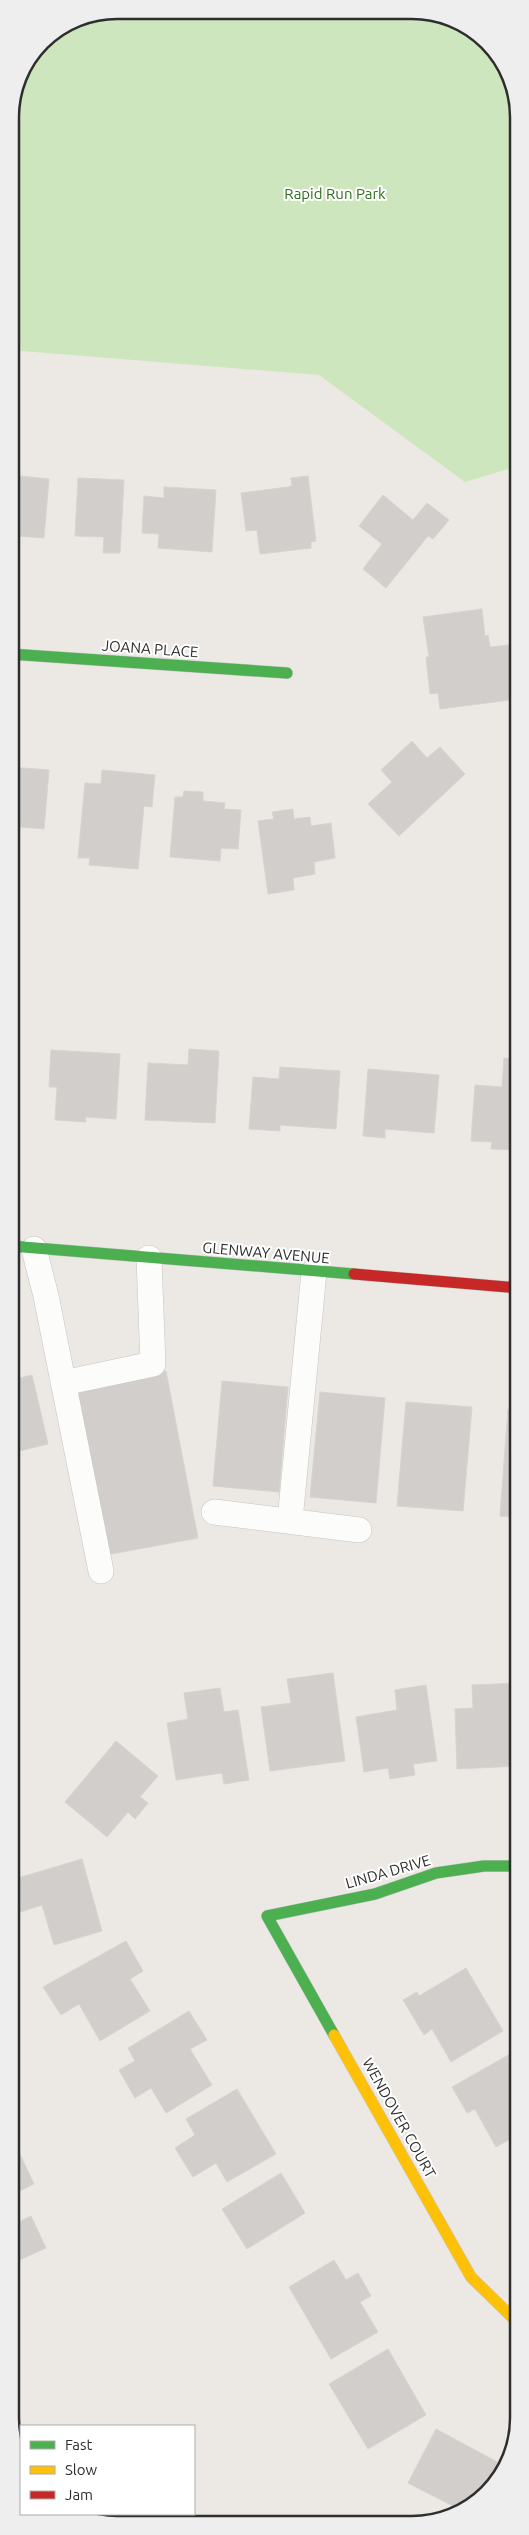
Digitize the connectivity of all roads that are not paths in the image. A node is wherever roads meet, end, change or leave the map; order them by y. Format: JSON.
{"nodes":[{"id":1,"x":19,"y":655,"type":"edge"},
{"id":2,"x":287,"y":672,"type":"dead end"},
{"id":3,"x":22,"y":1247,"type":"edge"},
{"id":4,"x":149,"y":1258,"type":"junction"},
{"id":5,"x":314,"y":1272,"type":"junction"},
{"id":6,"x":510,"y":1287,"type":"edge"},
{"id":7,"x":63,"y":1383,"type":"junction"},
{"id":8,"x":214,"y":1512,"type":"dead end"},
{"id":9,"x":290,"y":1520,"type":"junction"},
{"id":10,"x":359,"y":1530,"type":"dead end"},
{"id":11,"x":101,"y":1570,"type":"dead end"},
{"id":12,"x":510,"y":1866,"type":"edge"},
{"id":13,"x":267,"y":1916,"type":"joint"},
{"id":14,"x":510,"y":2316,"type":"edge"}],
"edges":[{"from":1,"to":2,"type":"street","name":"JOANA PLACE"},
{"from":3,"to":4,"type":"street","name":"GLENWAY AVENUE"},
{"from":3,"to":7,"type":"lane"},
{"from":4,"to":5,"type":"street","name":"GLENWAY AVENUE"},
{"from":4,"to":7,"type":"lane"},
{"from":5,"to":6,"type":"street","name":"GLENWAY AVENUE"},
{"from":5,"to":9,"type":"lane"},
{"from":7,"to":11,"type":"lane"},
{"from":8,"to":9,"type":"lane"},
{"from":9,"to":10,"type":"lane"},
{"from":12,"to":13,"type":"street","name":"LINDA DRIVE"},
{"from":13,"to":14,"type":"street","name":"WENDOVER COURT"}]}
